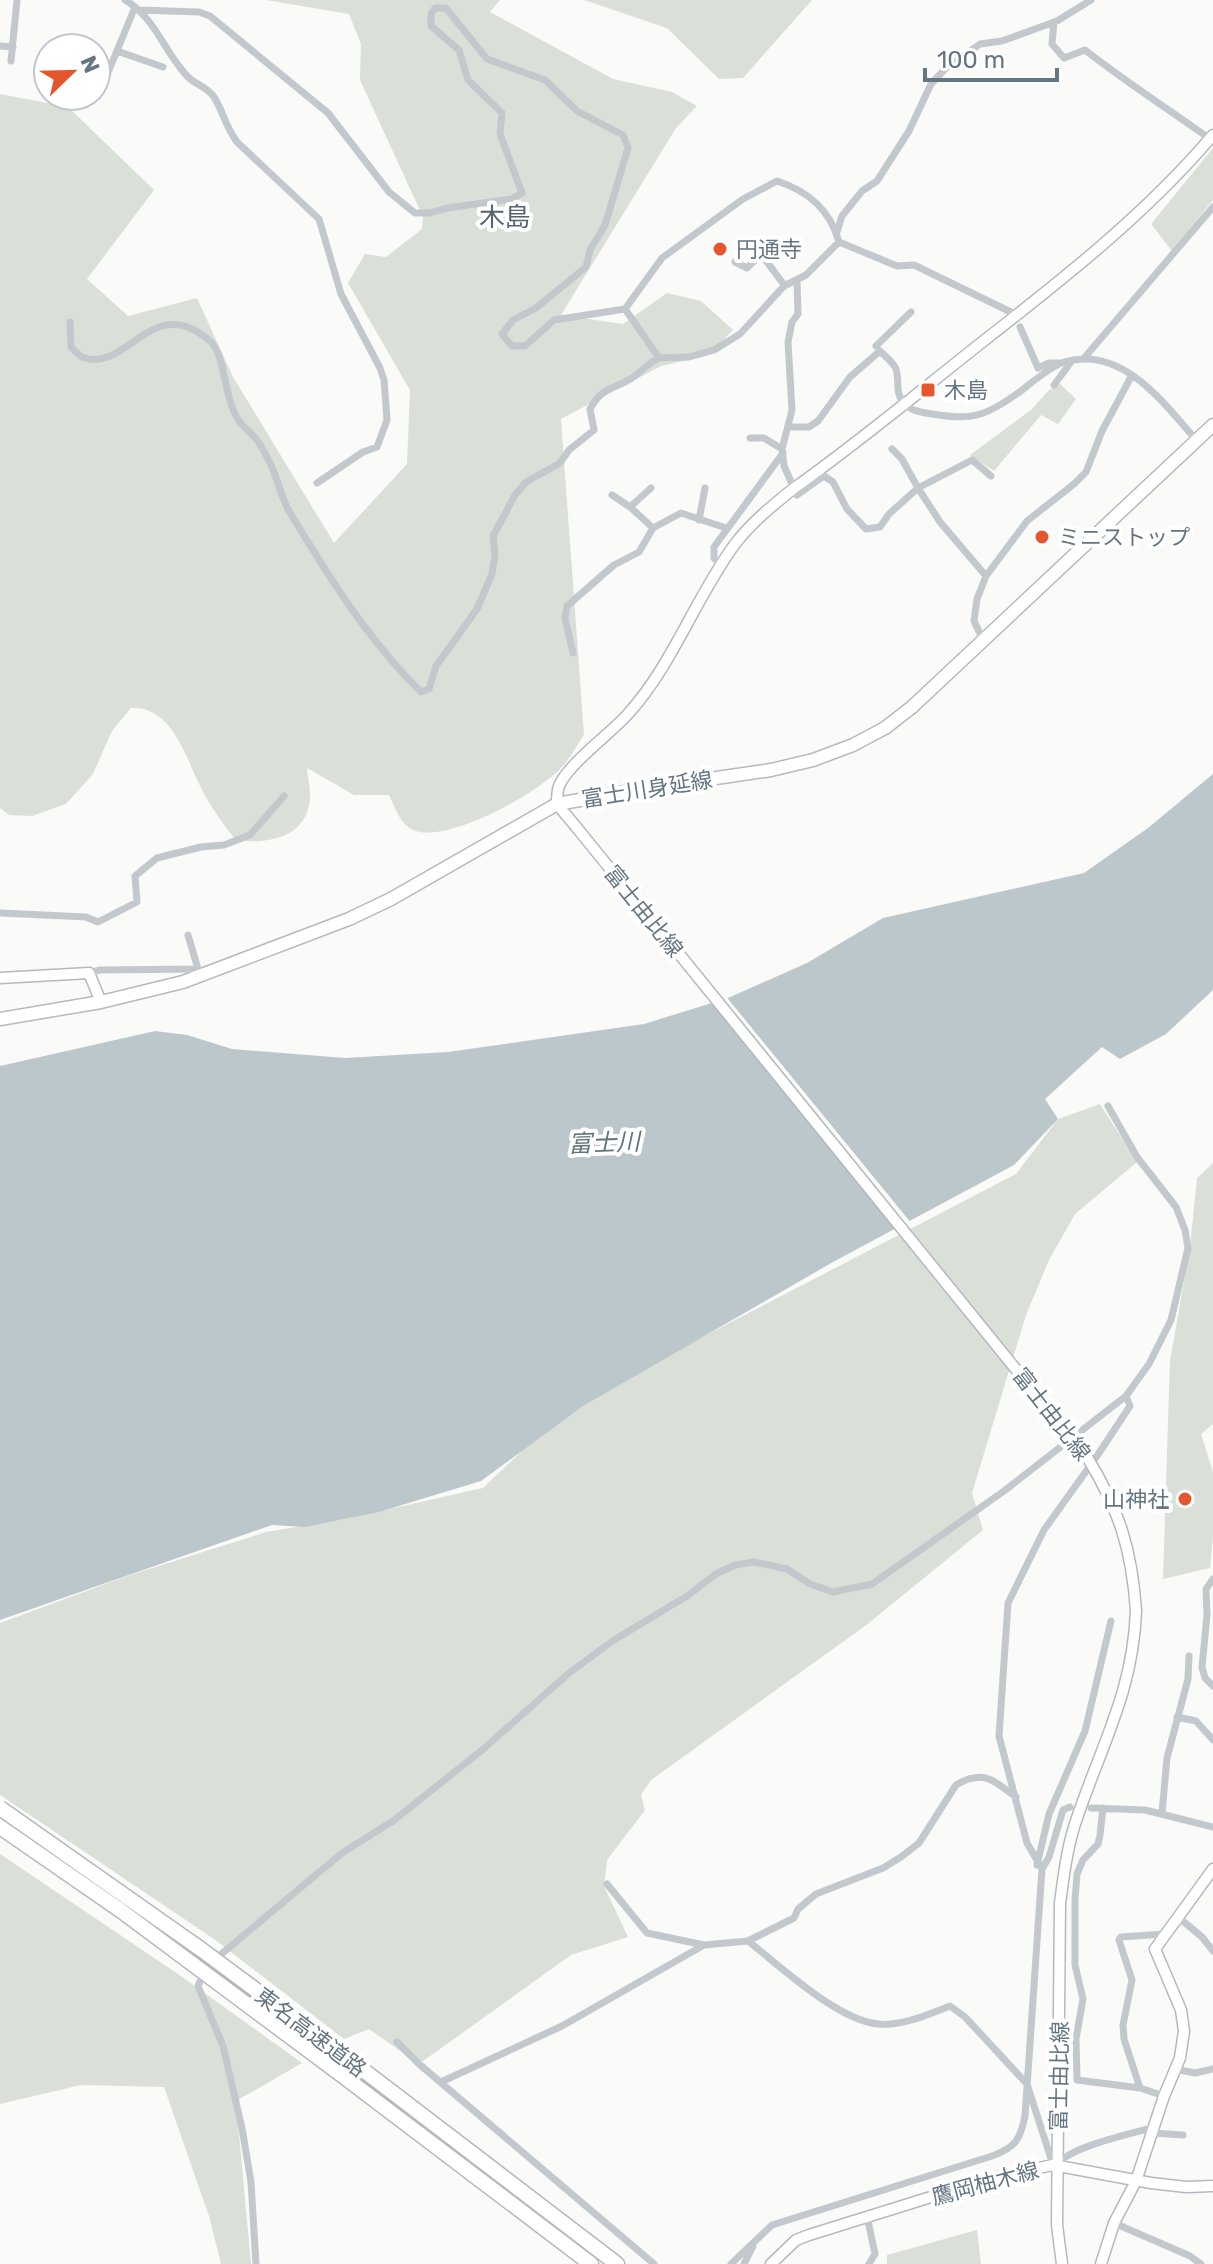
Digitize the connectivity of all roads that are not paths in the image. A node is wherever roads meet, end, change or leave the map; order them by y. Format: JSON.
{"nodes":[{"id":1,"x":17,"y":0,"type":"edge"},
{"id":2,"x":125,"y":0,"type":"edge"},
{"id":3,"x":1091,"y":0,"type":"edge"},
{"id":4,"x":137,"y":8,"type":"junction"},
{"id":5,"x":1054,"y":22,"type":"junction"},
{"id":6,"x":0,"y":46,"type":"edge"},
{"id":7,"x":13,"y":47,"type":"junction"},
{"id":8,"x":117,"y":51,"type":"junction"},
{"id":9,"x":11,"y":61,"type":"dead end"},
{"id":10,"x":112,"y":63,"type":"edge"},
{"id":11,"x":163,"y":67,"type":"dead end"},
{"id":12,"x":1212,"y":137,"type":"edge"},
{"id":13,"x":1213,"y":207,"type":"edge"},
{"id":14,"x":837,"y":232,"type":"junction"},
{"id":15,"x":839,"y":242,"type":"junction"},
{"id":16,"x":735,"y":262,"type":"dead end"},
{"id":17,"x":797,"y":281,"type":"junction"},
{"id":18,"x":785,"y":286,"type":"junction"},
{"id":19,"x":625,"y":309,"type":"junction"},
{"id":20,"x":911,"y":312,"type":"dead end"},
{"id":21,"x":1017,"y":315,"type":"junction"},
{"id":22,"x":70,"y":322,"type":"dead end"},
{"id":23,"x":1020,"y":327,"type":"dead end"},
{"id":24,"x":876,"y":346,"type":"dead end"},
{"id":25,"x":1085,"y":357,"type":"junction"},
{"id":26,"x":659,"y":358,"type":"junction"},
{"id":27,"x":1067,"y":362,"type":"junction"},
{"id":28,"x":1132,"y":375,"type":"junction"},
{"id":29,"x":1054,"y":385,"type":"dead end"},
{"id":30,"x":904,"y":404,"type":"junction"},
{"id":31,"x":1213,"y":425,"type":"edge"},
{"id":32,"x":790,"y":427,"type":"junction"},
{"id":33,"x":750,"y":438,"type":"dead end"},
{"id":34,"x":1197,"y":441,"type":"junction"},
{"id":35,"x":892,"y":449,"type":"dead end"},
{"id":36,"x":783,"y":451,"type":"junction"},
{"id":37,"x":991,"y":476,"type":"dead end"},
{"id":38,"x":317,"y":483,"type":"dead end"},
{"id":39,"x":651,"y":488,"type":"dead end"},
{"id":40,"x":705,"y":488,"type":"dead end"},
{"id":41,"x":918,"y":488,"type":"junction"},
{"id":42,"x":793,"y":489,"type":"junction"},
{"id":43,"x":612,"y":495,"type":"dead end"},
{"id":44,"x":630,"y":507,"type":"junction"},
{"id":45,"x":699,"y":520,"type":"junction"},
{"id":46,"x":653,"y":528,"type":"junction"},
{"id":47,"x":726,"y":528,"type":"junction"},
{"id":48,"x":721,"y":565,"type":"junction"},
{"id":49,"x":986,"y":576,"type":"junction"},
{"id":50,"x":984,"y":642,"type":"junction"},
{"id":51,"x":573,"y":653,"type":"dead end"},
{"id":52,"x":284,"y":796,"type":"dead end"},
{"id":53,"x":557,"y":804,"type":"junction"},
{"id":54,"x":0,"y":913,"type":"edge"},
{"id":55,"x":188,"y":935,"type":"dead end"},
{"id":56,"x":89,"y":973,"type":"junction"},
{"id":57,"x":0,"y":978,"type":"edge"},
{"id":58,"x":101,"y":1002,"type":"junction"},
{"id":59,"x":0,"y":1019,"type":"edge"},
{"id":60,"x":1108,"y":1106,"type":"dead end"},
{"id":61,"x":1126,"y":1396,"type":"junction"},
{"id":62,"x":1213,"y":1579,"type":"edge"},
{"id":63,"x":1111,"y":1621,"type":"dead end"},
{"id":64,"x":1189,"y":1656,"type":"dead end"},
{"id":65,"x":1213,"y":1686,"type":"edge"},
{"id":66,"x":1177,"y":1717,"type":"junction"},
{"id":67,"x":1213,"y":1740,"type":"edge"},
{"id":68,"x":1016,"y":1797,"type":"junction"},
{"id":69,"x":1070,"y":1807,"type":"dead end"},
{"id":70,"x":0,"y":1808,"type":"edge"},
{"id":71,"x":1091,"y":1808,"type":"dead end"},
{"id":72,"x":1103,"y":1808,"type":"junction"},
{"id":73,"x":1162,"y":1813,"type":"junction"},
{"id":74,"x":0,"y":1827,"type":"edge"},
{"id":75,"x":1213,"y":1827,"type":"edge"},
{"id":76,"x":1039,"y":1867,"type":"junction"},
{"id":77,"x":1213,"y":1869,"type":"edge"},
{"id":78,"x":607,"y":1884,"type":"dead end"},
{"id":79,"x":1177,"y":1916,"type":"junction"},
{"id":80,"x":1164,"y":1934,"type":"junction"},
{"id":81,"x":748,"y":1941,"type":"junction"},
{"id":82,"x":704,"y":1945,"type":"junction"},
{"id":83,"x":1213,"y":1951,"type":"edge"},
{"id":84,"x":397,"y":2042,"type":"dead end"},
{"id":85,"x":1175,"y":2069,"type":"junction"},
{"id":86,"x":1213,"y":2069,"type":"edge"},
{"id":87,"x":441,"y":2082,"type":"junction"},
{"id":88,"x":1027,"y":2084,"type":"junction"},
{"id":89,"x":1140,"y":2088,"type":"junction"},
{"id":90,"x":1164,"y":2096,"type":"junction"},
{"id":91,"x":1154,"y":2130,"type":"junction"},
{"id":92,"x":1183,"y":2135,"type":"dead end"},
{"id":93,"x":1055,"y":2165,"type":"junction"},
{"id":94,"x":1136,"y":2181,"type":"junction"},
{"id":95,"x":1213,"y":2186,"type":"edge"},
{"id":96,"x":867,"y":2216,"type":"junction"},
{"id":97,"x":1114,"y":2223,"type":"junction"},
{"id":98,"x":756,"y":2240,"type":"junction"},
{"id":99,"x":256,"y":2264,"type":"edge"},
{"id":100,"x":591,"y":2264,"type":"edge"},
{"id":101,"x":617,"y":2264,"type":"edge"},
{"id":102,"x":654,"y":2264,"type":"edge"},
{"id":103,"x":731,"y":2264,"type":"edge"},
{"id":104,"x":744,"y":2264,"type":"edge"},
{"id":105,"x":771,"y":2264,"type":"edge"},
{"id":106,"x":869,"y":2264,"type":"edge"},
{"id":107,"x":1062,"y":2264,"type":"edge"},
{"id":108,"x":1101,"y":2264,"type":"edge"},
{"id":109,"x":1201,"y":2264,"type":"edge"}],
"edges":[{"from":1,"to":7,"type":"street"},
{"from":2,"to":4,"type":"street"},
{"from":3,"to":5,"type":"street"},
{"from":4,"to":8,"type":"street"},
{"from":4,"to":19,"type":"street"},
{"from":4,"to":38,"type":"street"},
{"from":5,"to":12,"type":"street"},
{"from":5,"to":14,"type":"street"},
{"from":6,"to":7,"type":"street"},
{"from":7,"to":9,"type":"street"},
{"from":8,"to":10,"type":"street"},
{"from":8,"to":11,"type":"street"},
{"from":12,"to":21,"type":"main road"},
{"from":13,"to":25,"type":"street"},
{"from":14,"to":15,"type":"street"},
{"from":14,"to":19,"type":"street"},
{"from":15,"to":17,"type":"street"},
{"from":15,"to":21,"type":"street"},
{"from":16,"to":18,"type":"street"},
{"from":17,"to":18,"type":"street"},
{"from":17,"to":32,"type":"street"},
{"from":18,"to":26,"type":"street"},
{"from":19,"to":26,"type":"street"},
{"from":20,"to":24,"type":"street"},
{"from":21,"to":30,"type":"main road"},
{"from":22,"to":26,"type":"street"},
{"from":23,"to":27,"type":"street"},
{"from":25,"to":27,"type":"street"},
{"from":25,"to":28,"type":"street"},
{"from":27,"to":29,"type":"street"},
{"from":27,"to":30,"type":"street"},
{"from":28,"to":34,"type":"street"},
{"from":28,"to":49,"type":"street"},
{"from":30,"to":32,"type":"street"},
{"from":30,"to":42,"type":"main road"},
{"from":31,"to":34,"type":"main road","name":"富士川身延線"},
{"from":32,"to":36,"type":"street"},
{"from":33,"to":36,"type":"street"},
{"from":34,"to":50,"type":"main road","name":"富士川身延線"},
{"from":35,"to":41,"type":"street"},
{"from":36,"to":42,"type":"street"},
{"from":36,"to":47,"type":"street"},
{"from":37,"to":41,"type":"street"},
{"from":39,"to":44,"type":"street"},
{"from":40,"to":45,"type":"street"},
{"from":41,"to":42,"type":"street"},
{"from":41,"to":49,"type":"street"},
{"from":42,"to":48,"type":"main road"},
{"from":43,"to":44,"type":"street"},
{"from":44,"to":46,"type":"street"},
{"from":45,"to":46,"type":"street"},
{"from":45,"to":47,"type":"street"},
{"from":46,"to":51,"type":"street"},
{"from":47,"to":48,"type":"street"},
{"from":48,"to":53,"type":"main road"},
{"from":49,"to":50,"type":"street"},
{"from":50,"to":53,"type":"main road","name":"富士川身延線"},
{"from":52,"to":54,"type":"street"},
{"from":53,"to":58,"type":"main road","name":"富士川身延線"},
{"from":53,"to":93,"type":"main road","name":"富士由比線","bridge":true},
{"from":55,"to":56,"type":"street"},
{"from":56,"to":57,"type":"main road"},
{"from":56,"to":58,"type":"main road"},
{"from":58,"to":59,"type":"main road","name":"富士川身延線"},
{"from":60,"to":61,"type":"street"},
{"from":61,"to":68,"type":"street"},
{"from":61,"to":99,"type":"street"},
{"from":62,"to":65,"type":"street"},
{"from":63,"to":76,"type":"street"},
{"from":64,"to":66,"type":"street"},
{"from":66,"to":67,"type":"street"},
{"from":66,"to":73,"type":"street"},
{"from":68,"to":76,"type":"street"},
{"from":68,"to":81,"type":"street"},
{"from":69,"to":76,"type":"street"},
{"from":70,"to":101,"type":"highway","name":"東名高速道路","bridge":true},
{"from":71,"to":72,"type":"street"},
{"from":72,"to":73,"type":"street"},
{"from":72,"to":89,"type":"street"},
{"from":73,"to":75,"type":"street"},
{"from":74,"to":100,"type":"highway","name":"東名高速道路","bridge":true},
{"from":76,"to":88,"type":"street"},
{"from":77,"to":79,"type":"main road"},
{"from":78,"to":82,"type":"street"},
{"from":79,"to":80,"type":"main road"},
{"from":79,"to":83,"type":"street"},
{"from":80,"to":85,"type":"main road"},
{"from":80,"to":89,"type":"street"},
{"from":81,"to":82,"type":"street"},
{"from":81,"to":88,"type":"street"},
{"from":82,"to":87,"type":"street"},
{"from":84,"to":87,"type":"street"},
{"from":85,"to":86,"type":"street"},
{"from":85,"to":90,"type":"main road"},
{"from":87,"to":102,"type":"street"},
{"from":88,"to":93,"type":"street"},
{"from":88,"to":98,"type":"street"},
{"from":89,"to":90,"type":"street"},
{"from":90,"to":91,"type":"main road"},
{"from":91,"to":92,"type":"street"},
{"from":91,"to":93,"type":"street"},
{"from":91,"to":94,"type":"main road"},
{"from":93,"to":94,"type":"main road","name":"鷹岡柚木線"},
{"from":93,"to":96,"type":"main road","name":"鷹岡柚木線"},
{"from":93,"to":107,"type":"main road","name":"富士由比線"},
{"from":94,"to":95,"type":"main road","name":"鷹岡柚木線"},
{"from":94,"to":97,"type":"main road"},
{"from":96,"to":105,"type":"main road","name":"鷹岡柚木線"},
{"from":96,"to":106,"type":"street"},
{"from":97,"to":108,"type":"main road"},
{"from":97,"to":109,"type":"street"},
{"from":98,"to":103,"type":"street"},
{"from":98,"to":104,"type":"street"}]}
